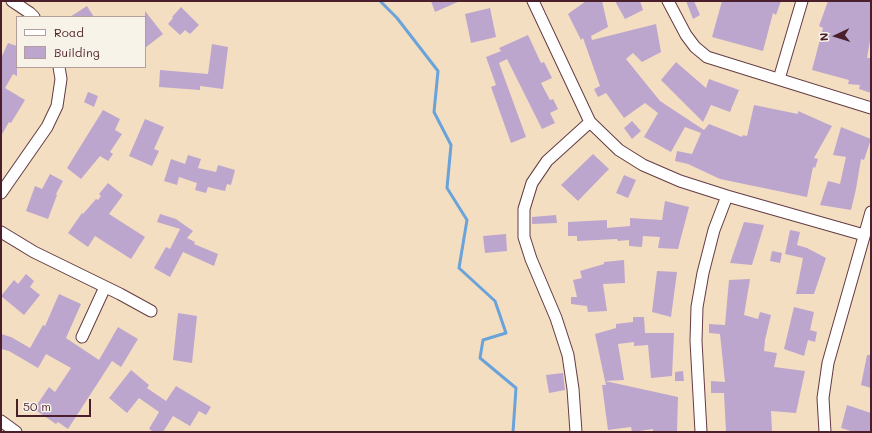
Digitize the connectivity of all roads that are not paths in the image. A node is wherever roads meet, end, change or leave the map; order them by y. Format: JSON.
{"nodes":[{"id":1,"x":12,"y":1,"type":"edge"},
{"id":2,"x":533,"y":1,"type":"edge"},
{"id":3,"x":668,"y":1,"type":"edge"},
{"id":4,"x":802,"y":1,"type":"edge"},
{"id":5,"x":33,"y":16,"type":"edge"},
{"id":6,"x":59,"y":68,"type":"edge"},
{"id":7,"x":779,"y":79,"type":"junction"},
{"id":8,"x":871,"y":108,"type":"edge"},
{"id":9,"x":590,"y":122,"type":"junction"},
{"id":10,"x":1,"y":193,"type":"edge"},
{"id":11,"x":727,"y":196,"type":"junction"},
{"id":12,"x":871,"y":212,"type":"edge"},
{"id":13,"x":1,"y":232,"type":"edge"},
{"id":14,"x":864,"y":235,"type":"junction"},
{"id":15,"x":105,"y":287,"type":"junction"},
{"id":16,"x":151,"y":311,"type":"dead end"},
{"id":17,"x":82,"y":337,"type":"dead end"},
{"id":18,"x":1,"y":421,"type":"edge"},
{"id":19,"x":16,"y":432,"type":"edge"},
{"id":20,"x":576,"y":432,"type":"edge"},
{"id":21,"x":702,"y":432,"type":"edge"},
{"id":22,"x":825,"y":432,"type":"edge"}],
"edges":[{"from":1,"to":5,"type":"street"},
{"from":2,"to":9,"type":"street"},
{"from":3,"to":7,"type":"street"},
{"from":4,"to":7,"type":"street"},
{"from":6,"to":10,"type":"street"},
{"from":7,"to":8,"type":"street"},
{"from":9,"to":11,"type":"street"},
{"from":9,"to":20,"type":"street"},
{"from":11,"to":14,"type":"street"},
{"from":11,"to":21,"type":"street"},
{"from":12,"to":14,"type":"street"},
{"from":13,"to":15,"type":"street"},
{"from":14,"to":22,"type":"street"},
{"from":15,"to":16,"type":"street"},
{"from":15,"to":17,"type":"street"},
{"from":18,"to":19,"type":"street"}]}
